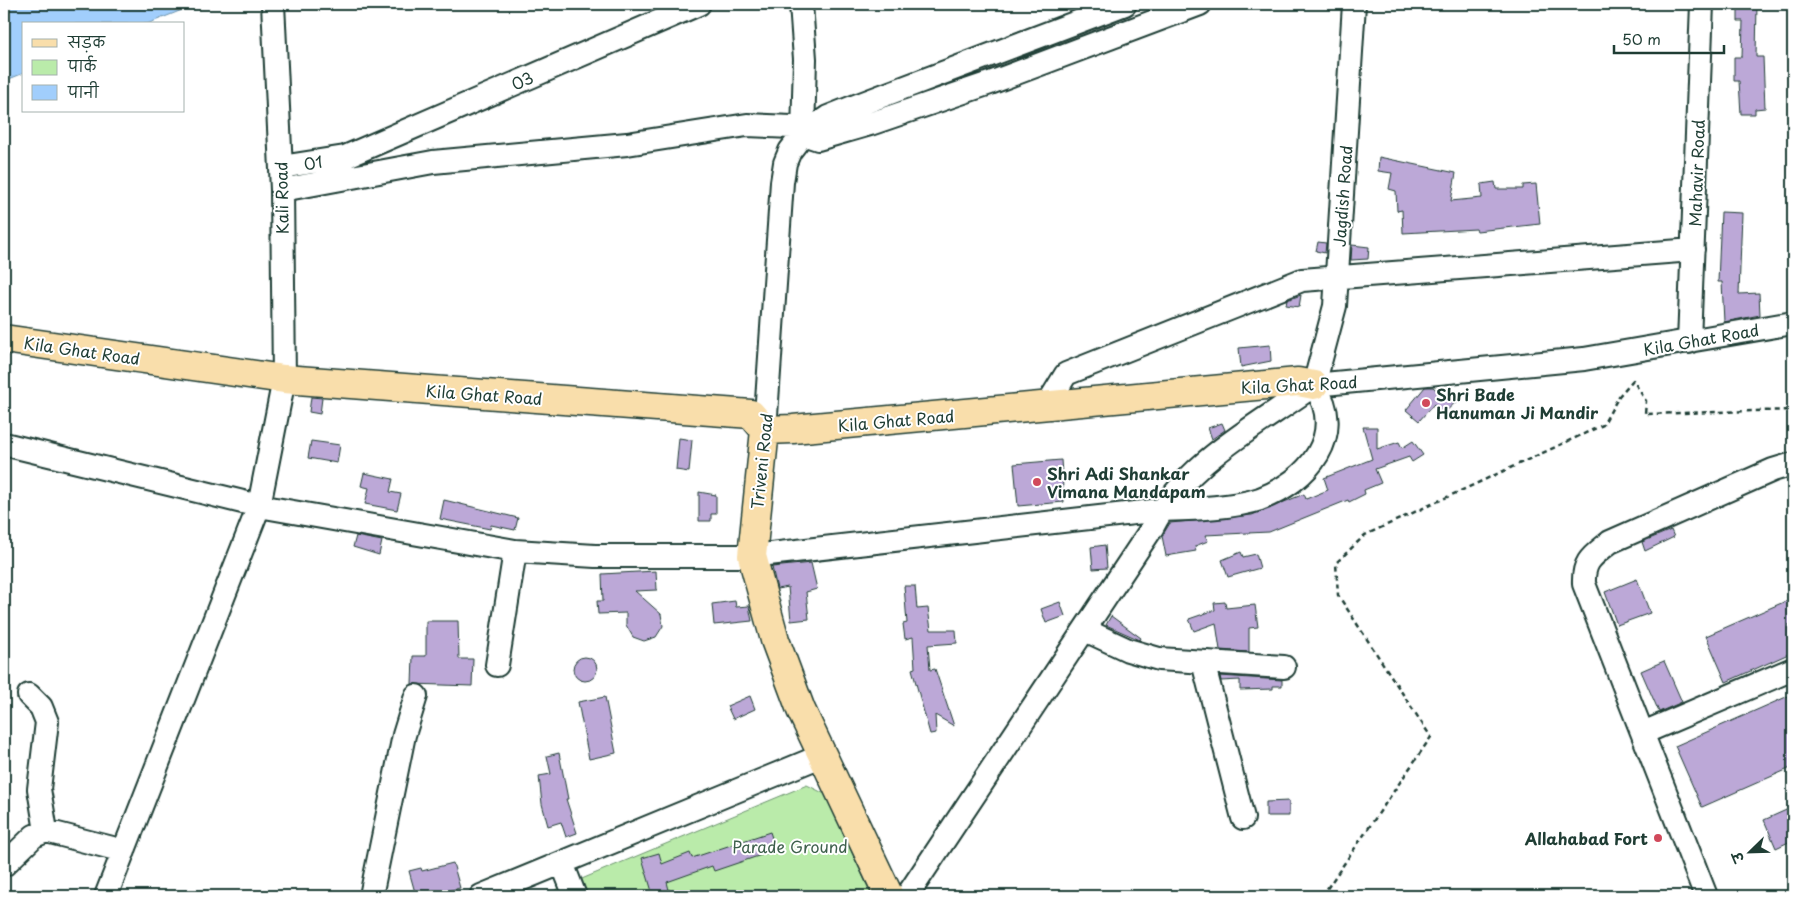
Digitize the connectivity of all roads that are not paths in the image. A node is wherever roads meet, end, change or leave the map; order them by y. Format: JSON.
{"nodes":[{"id":1,"x":699,"y":4,"type":"edge"},
{"id":2,"x":801,"y":4,"type":"edge"},
{"id":3,"x":1125,"y":4,"type":"edge"},
{"id":4,"x":1200,"y":4,"type":"edge"},
{"id":5,"x":1354,"y":4,"type":"edge"},
{"id":6,"x":1702,"y":4,"type":"edge"},
{"id":7,"x":273,"y":10,"type":"edge"},
{"id":8,"x":804,"y":134,"type":"junction"},
{"id":9,"x":347,"y":167,"type":"junction"},
{"id":10,"x":281,"y":168,"type":"junction"},
{"id":11,"x":282,"y":190,"type":"junction"},
{"id":12,"x":1693,"y":250,"type":"junction"},
{"id":13,"x":1336,"y":276,"type":"junction"},
{"id":14,"x":1793,"y":323,"type":"edge"},
{"id":15,"x":4,"y":339,"type":"edge"},
{"id":16,"x":1689,"y":342,"type":"junction"},
{"id":17,"x":284,"y":378,"type":"junction"},
{"id":18,"x":1314,"y":385,"type":"junction"},
{"id":19,"x":1047,"y":406,"type":"junction"},
{"id":20,"x":765,"y":430,"type":"junction"},
{"id":21,"x":4,"y":444,"type":"edge"},
{"id":22,"x":1793,"y":464,"type":"edge"},
{"id":23,"x":259,"y":506,"type":"junction"},
{"id":24,"x":1161,"y":510,"type":"junction"},
{"id":25,"x":515,"y":551,"type":"junction"},
{"id":26,"x":752,"y":556,"type":"junction"},
{"id":27,"x":1085,"y":630,"type":"junction"},
{"id":28,"x":1203,"y":662,"type":"junction"},
{"id":29,"x":497,"y":665,"type":"dead end"},
{"id":30,"x":1284,"y":667,"type":"dead end"},
{"id":31,"x":1793,"y":669,"type":"edge"},
{"id":32,"x":29,"y":695,"type":"dead end"},
{"id":33,"x":416,"y":696,"type":"dead end"},
{"id":34,"x":1642,"y":733,"type":"junction"},
{"id":35,"x":821,"y":756,"type":"junction"},
{"id":36,"x":1243,"y":818,"type":"dead end"},
{"id":37,"x":46,"y":831,"type":"junction"},
{"id":38,"x":124,"y":851,"type":"junction"},
{"id":39,"x":562,"y":863,"type":"junction"},
{"id":40,"x":4,"y":865,"type":"edge"},
{"id":41,"x":106,"y":896,"type":"edge"},
{"id":42,"x":371,"y":896,"type":"edge"},
{"id":43,"x":481,"y":896,"type":"edge"},
{"id":44,"x":575,"y":896,"type":"edge"},
{"id":45,"x":889,"y":896,"type":"edge"},
{"id":46,"x":907,"y":896,"type":"edge"},
{"id":47,"x":1706,"y":896,"type":"edge"}],
"edges":[{"from":1,"to":9,"type":"street","name":"03"},
{"from":2,"to":8,"type":"street"},
{"from":3,"to":8,"type":"street","name":"Triveni Road"},
{"from":4,"to":8,"type":"street"},
{"from":5,"to":13,"type":"street","name":"Jagdish Road"},
{"from":6,"to":12,"type":"street","name":"Mahavir Road"},
{"from":7,"to":10,"type":"street","name":"Kali Road"},
{"from":8,"to":9,"type":"street"},
{"from":8,"to":20,"type":"street","name":"Triveni Road"},
{"from":9,"to":10,"type":"street","name":"01"},
{"from":9,"to":11,"type":"street"},
{"from":10,"to":11,"type":"street","name":"Kali Road"},
{"from":11,"to":17,"type":"street","name":"Kali Road"},
{"from":12,"to":13,"type":"street"},
{"from":12,"to":16,"type":"street","name":"Mahavir Road"},
{"from":13,"to":18,"type":"street","name":"Jagdish Road"},
{"from":13,"to":19,"type":"street"},
{"from":14,"to":16,"type":"street","name":"Kila Ghat Road"},
{"from":15,"to":17,"type":"main road","name":"Kila Ghat Road"},
{"from":16,"to":18,"type":"street","name":"Kila Ghat Road"},
{"from":17,"to":20,"type":"main road","name":"Kila Ghat Road"},
{"from":17,"to":23,"type":"street","name":"Kali Road"},
{"from":18,"to":19,"type":"main road","name":"Kila Ghat Road"},
{"from":18,"to":24,"type":"street"},
{"from":18,"to":24,"type":"street"},
{"from":19,"to":20,"type":"main road","name":"Kila Ghat Road"},
{"from":20,"to":26,"type":"main road","name":"Triveni Road"},
{"from":21,"to":23,"type":"street"},
{"from":22,"to":34,"type":"street"},
{"from":23,"to":25,"type":"street"},
{"from":23,"to":38,"type":"street","name":"Kali Road"},
{"from":24,"to":26,"type":"street"},
{"from":24,"to":27,"type":"street"},
{"from":25,"to":26,"type":"street"},
{"from":25,"to":29,"type":"street"},
{"from":26,"to":35,"type":"main road","name":"Triveni Road"},
{"from":27,"to":28,"type":"street"},
{"from":27,"to":46,"type":"street"},
{"from":28,"to":30,"type":"street"},
{"from":28,"to":36,"type":"street"},
{"from":31,"to":34,"type":"street"},
{"from":32,"to":37,"type":"street"},
{"from":33,"to":42,"type":"street"},
{"from":34,"to":47,"type":"street"},
{"from":35,"to":39,"type":"street"},
{"from":35,"to":45,"type":"main road","name":"Triveni Road"},
{"from":37,"to":38,"type":"street"},
{"from":37,"to":40,"type":"street"},
{"from":38,"to":41,"type":"street","name":"Kali Road"},
{"from":39,"to":43,"type":"street"},
{"from":39,"to":44,"type":"street"}]}
